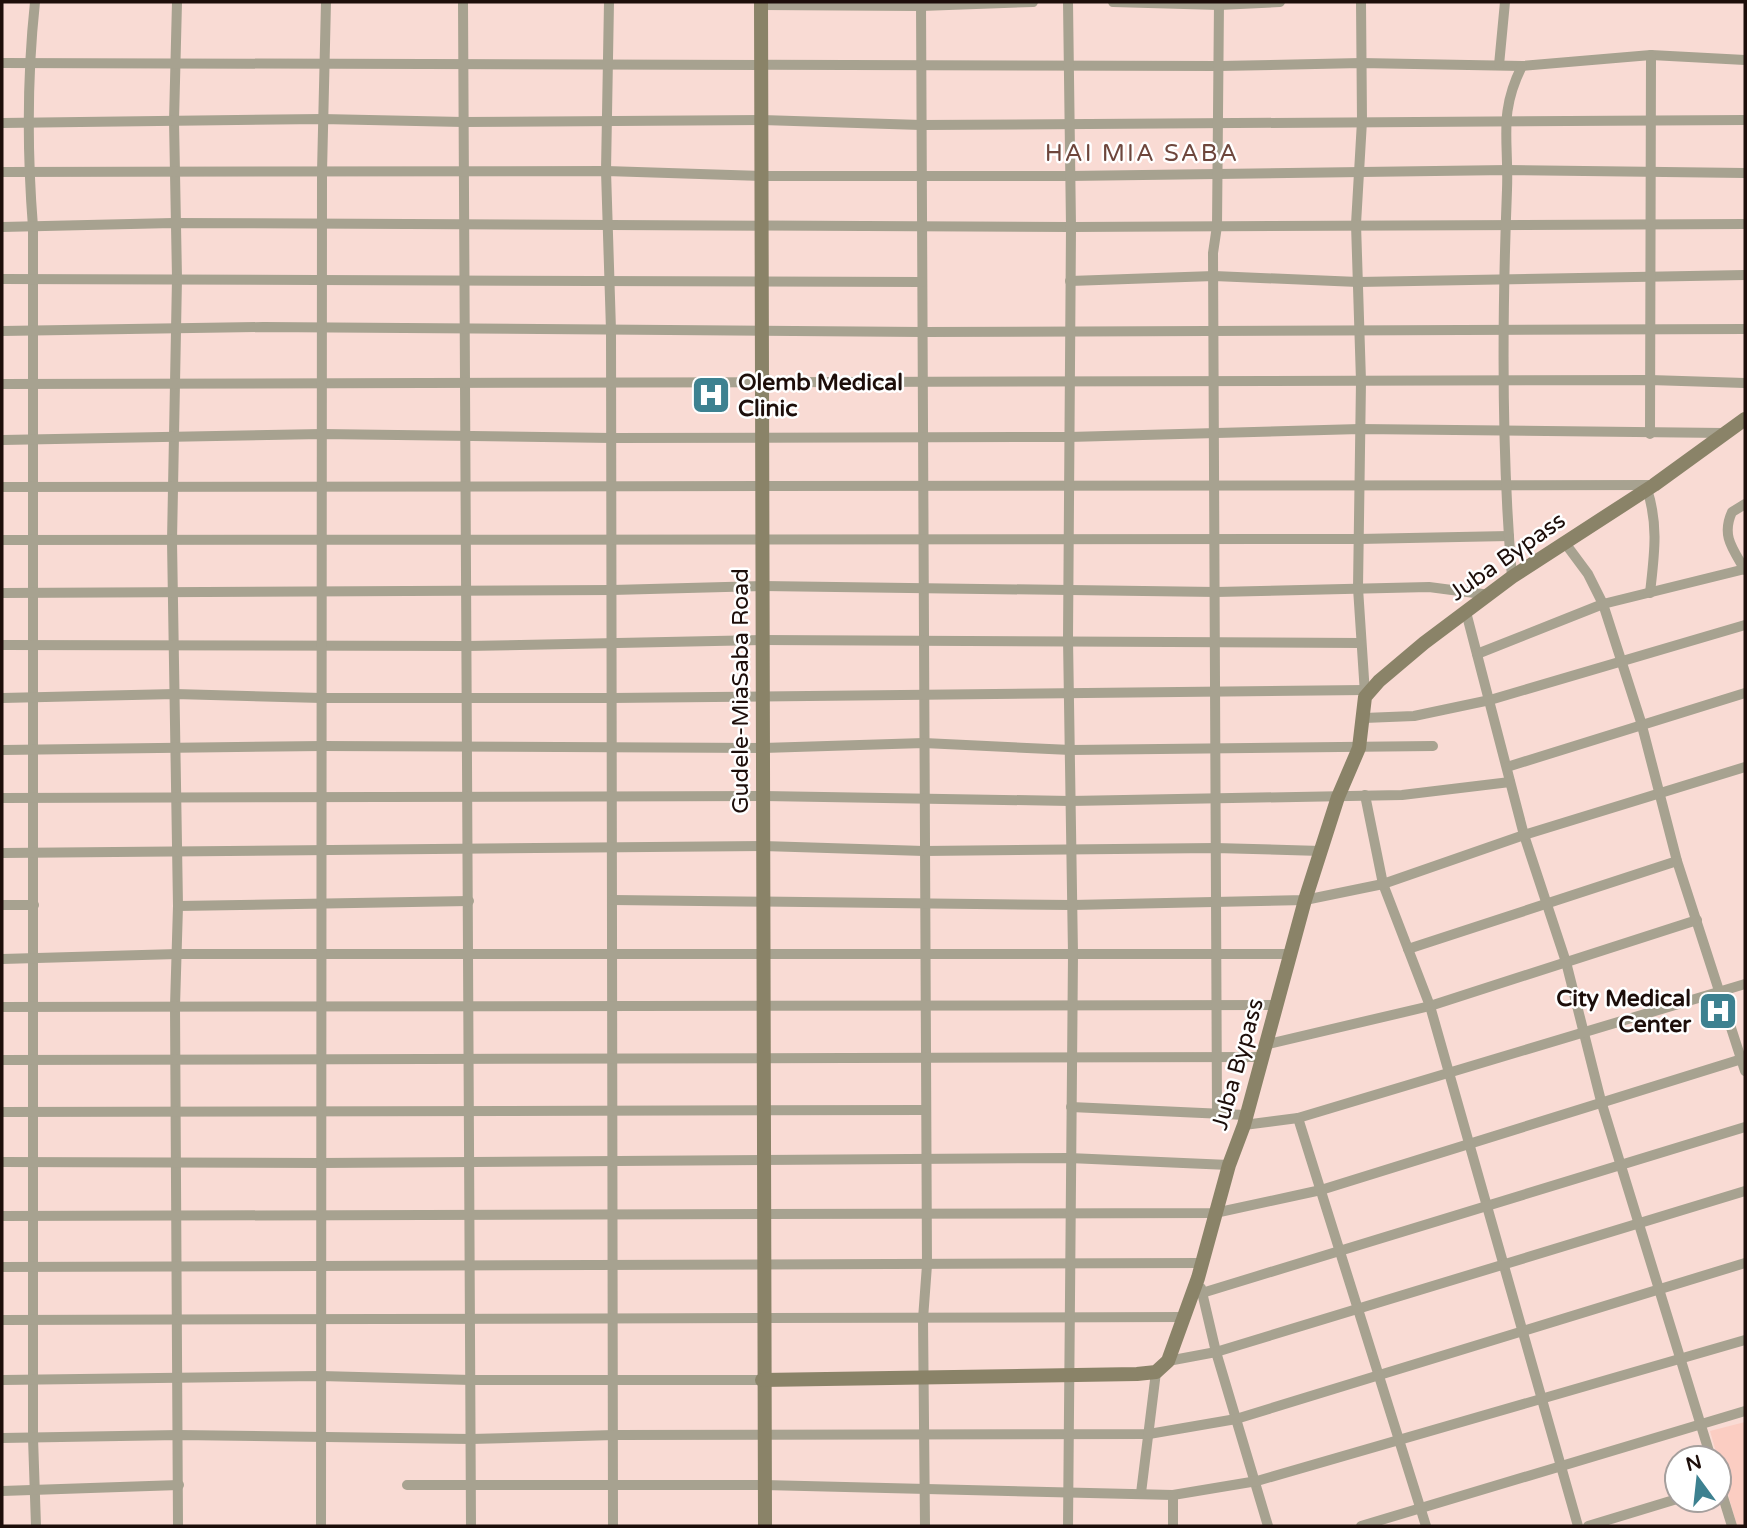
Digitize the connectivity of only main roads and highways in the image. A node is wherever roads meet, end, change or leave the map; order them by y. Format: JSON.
{"nodes":[{"id":1,"x":761,"y":4,"type":"edge"},
{"id":2,"x":1745,"y":419,"type":"edge"},
{"id":3,"x":762,"y":1380,"type":"junction"},
{"id":4,"x":765,"y":1526,"type":"edge"}],
"edges":[{"from":1,"to":3,"type":"main road","name":"Gudele-MiaSaba Road"},
{"from":2,"to":3,"type":"main road","name":"Juba Bypass"},
{"from":3,"to":4,"type":"main road"}]}
